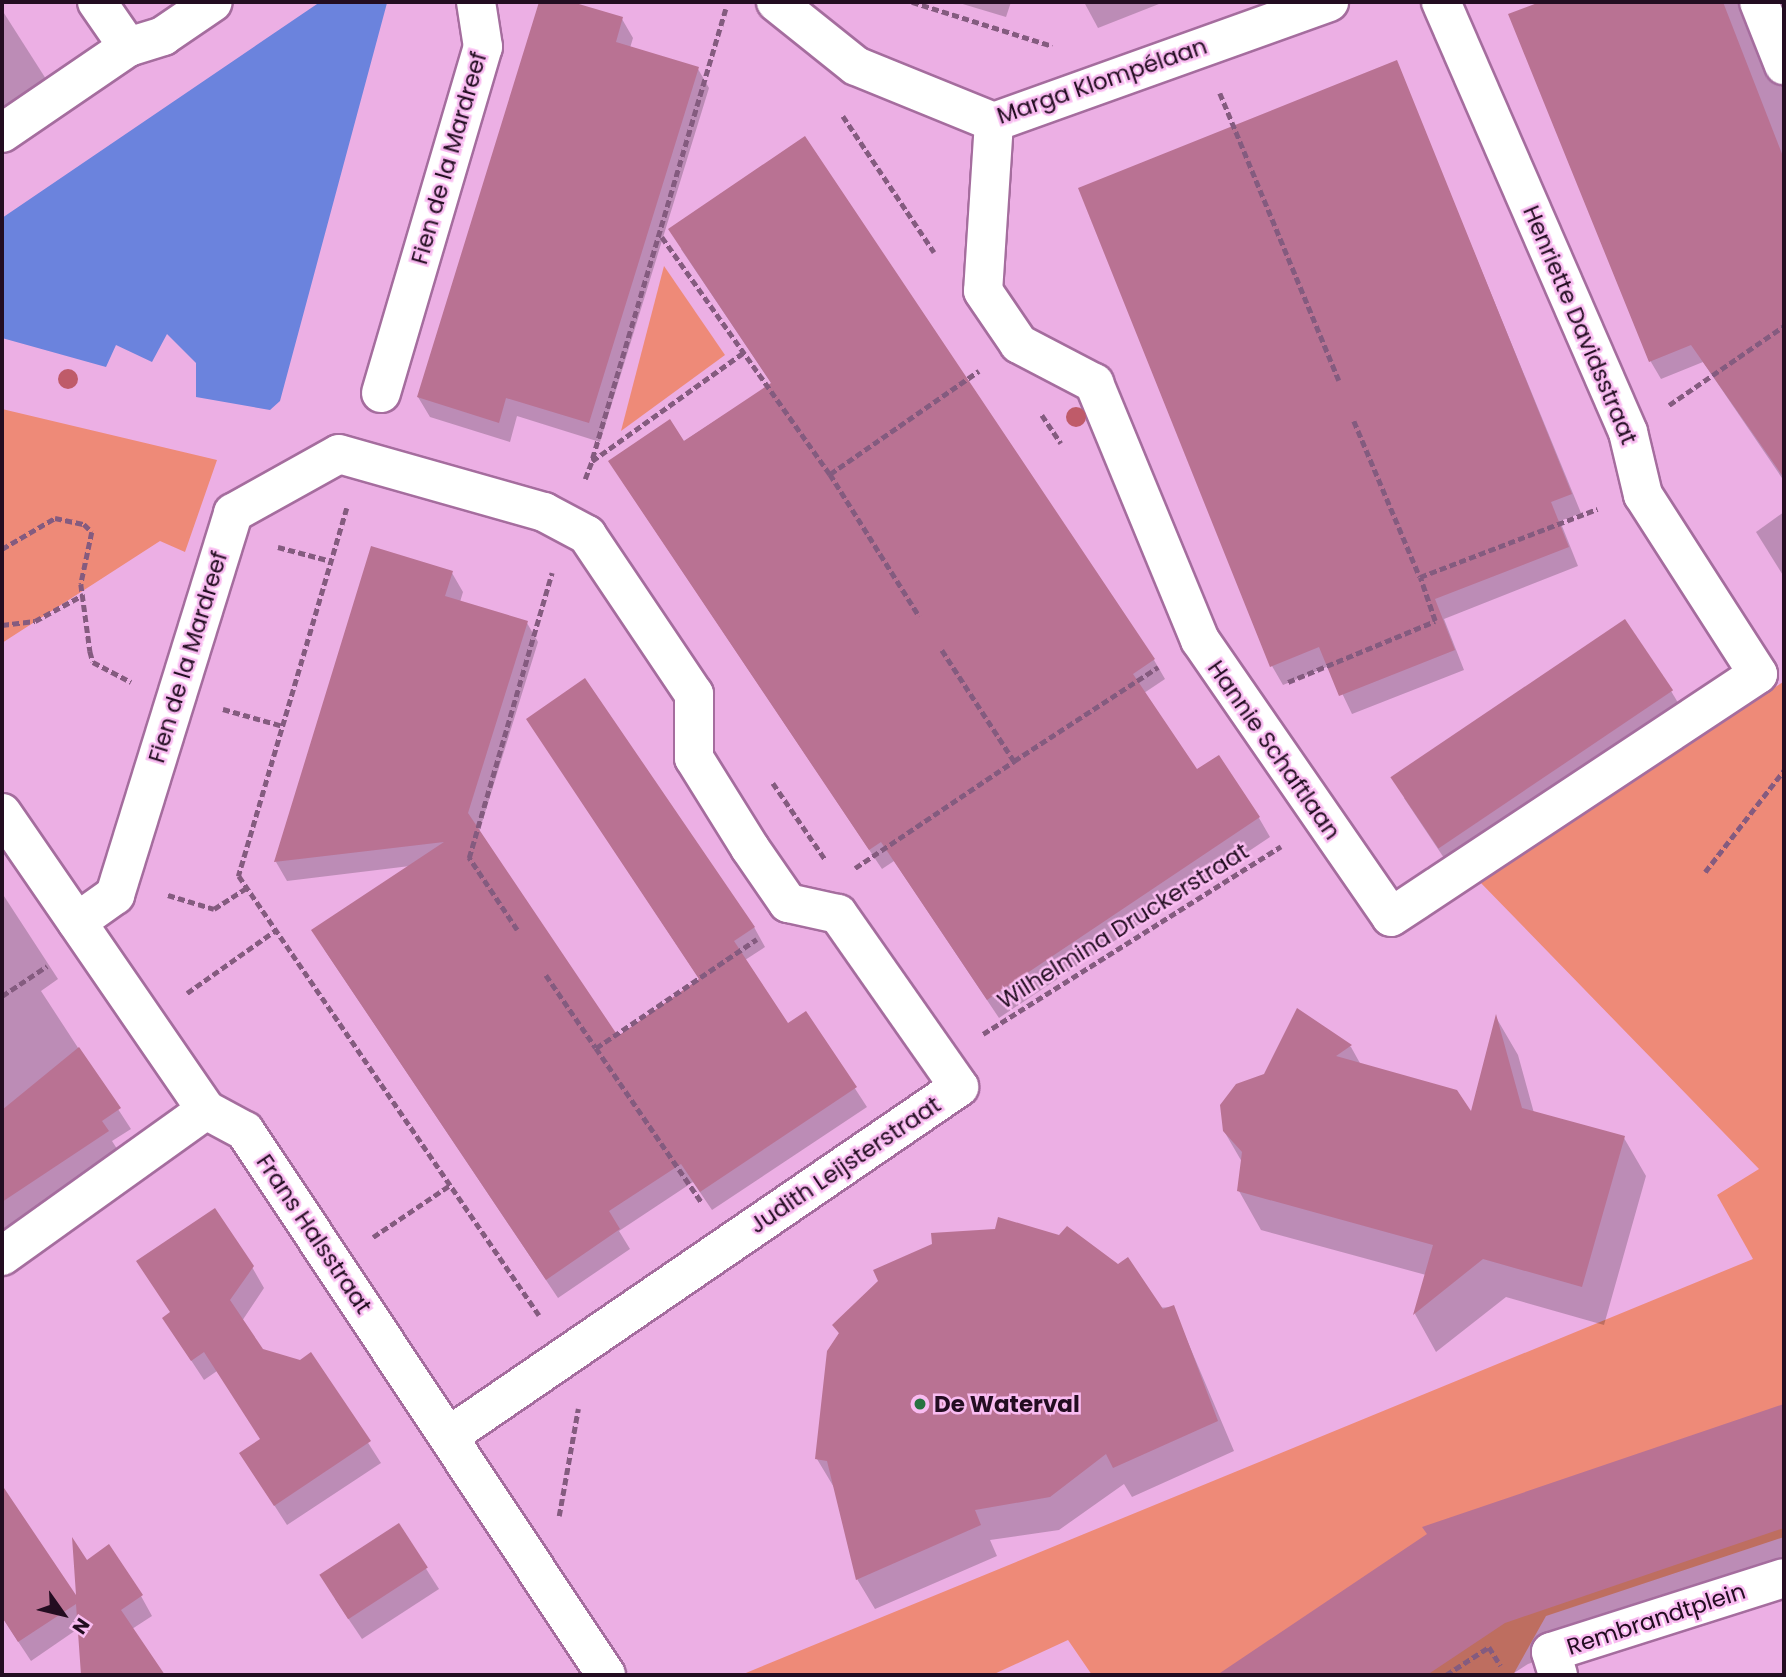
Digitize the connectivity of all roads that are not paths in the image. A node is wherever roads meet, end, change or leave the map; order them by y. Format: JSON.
{"nodes":[{"id":1,"x":97,"y":2,"type":"edge"},
{"id":2,"x":214,"y":2,"type":"edge"},
{"id":3,"x":476,"y":2,"type":"edge"},
{"id":4,"x":776,"y":2,"type":"edge"},
{"id":5,"x":1329,"y":2,"type":"edge"},
{"id":6,"x":1441,"y":2,"type":"edge"},
{"id":7,"x":1759,"y":2,"type":"edge"},
{"id":8,"x":128,"y":47,"type":"junction"},
{"id":9,"x":1784,"y":65,"type":"edge"},
{"id":10,"x":994,"y":122,"type":"junction"},
{"id":11,"x":2,"y":133,"type":"edge"},
{"id":12,"x":381,"y":393,"type":"dead end"},
{"id":13,"x":361,"y":460,"type":"joint"},
{"id":14,"x":1758,"y":674,"type":"joint"},
{"id":15,"x":2,"y":813,"type":"edge"},
{"id":16,"x":77,"y":922,"type":"junction"},
{"id":17,"x":206,"y":1110,"type":"junction"},
{"id":18,"x":2,"y":1256,"type":"edge"},
{"id":19,"x":449,"y":1436,"type":"junction"},
{"id":20,"x":1784,"y":1578,"type":"edge"},
{"id":21,"x":1555,"y":1664,"type":"edge"},
{"id":22,"x":606,"y":1675,"type":"edge"}],
"edges":[{"from":1,"to":8,"type":"street"},
{"from":2,"to":8,"type":"street"},
{"from":3,"to":12,"type":"street","name":"Fien de la Mardreef"},
{"from":4,"to":10,"type":"street","name":"Marga Klompélaan"},
{"from":5,"to":10,"type":"street","name":"Marga Klompélaan"},
{"from":6,"to":14,"type":"street","name":"Henriette Davidsstraat"},
{"from":7,"to":9,"type":"street"},
{"from":8,"to":11,"type":"street"},
{"from":10,"to":14,"type":"street","name":"Hannie Schaftlaan"},
{"from":13,"to":16,"type":"street","name":"Fien de la Mardreef"},
{"from":13,"to":19,"type":"street","name":"Judith Leijsterstraat"},
{"from":15,"to":16,"type":"street","name":"Frans Halsstraat"},
{"from":16,"to":17,"type":"street","name":"Frans Halsstraat"},
{"from":17,"to":18,"type":"street"},
{"from":17,"to":19,"type":"street","name":"Frans Halsstraat"},
{"from":19,"to":22,"type":"street","name":"Frans Halsstraat"},
{"from":20,"to":21,"type":"street","name":"Rembrandtplein"}]}
